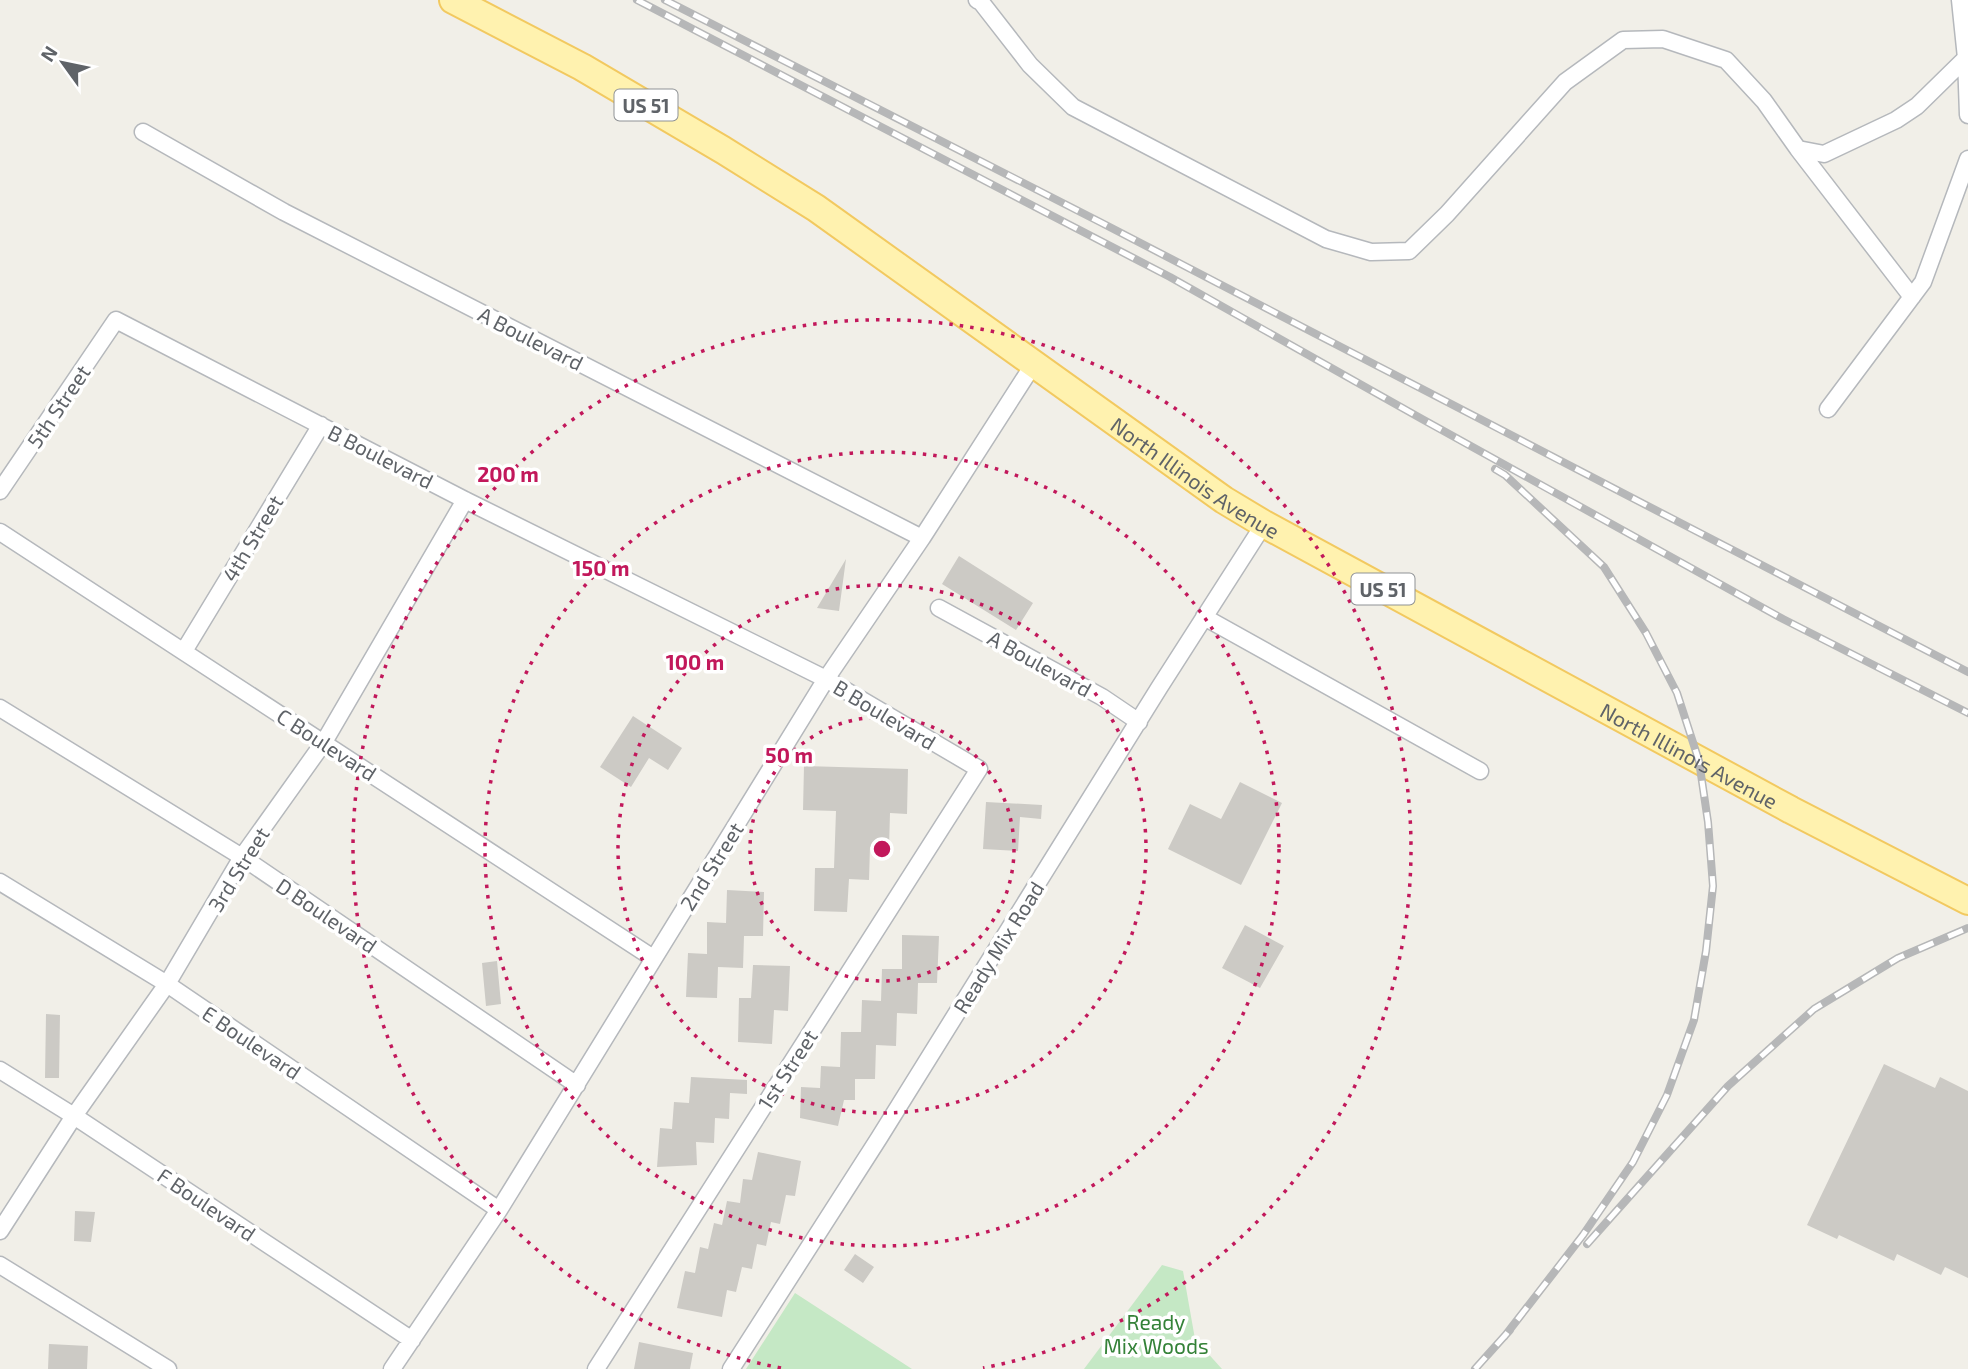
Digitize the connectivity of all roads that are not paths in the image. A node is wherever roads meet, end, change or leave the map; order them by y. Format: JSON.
{"nodes":[{"id":1,"x":453,"y":0,"type":"edge"},
{"id":2,"x":977,"y":0,"type":"edge"},
{"id":3,"x":1960,"y":0,"type":"edge"},
{"id":4,"x":1966,"y":58,"type":"junction"},
{"id":5,"x":1968,"y":115,"type":"edge"},
{"id":6,"x":143,"y":132,"type":"dead end"},
{"id":7,"x":1798,"y":149,"type":"junction"},
{"id":8,"x":1968,"y":159,"type":"edge"},
{"id":9,"x":1912,"y":297,"type":"junction"},
{"id":10,"x":116,"y":320,"type":"joint"},
{"id":11,"x":1033,"y":365,"type":"junction"},
{"id":12,"x":1828,"y":410,"type":"dead end"},
{"id":13,"x":321,"y":425,"type":"junction"},
{"id":14,"x":0,"y":491,"type":"edge"},
{"id":15,"x":465,"y":500,"type":"junction"},
{"id":16,"x":1264,"y":524,"type":"junction"},
{"id":17,"x":0,"y":531,"type":"edge"},
{"id":18,"x":922,"y":538,"type":"junction"},
{"id":19,"x":939,"y":608,"type":"dead end"},
{"id":20,"x":1204,"y":617,"type":"junction"},
{"id":21,"x":184,"y":651,"type":"junction"},
{"id":22,"x":827,"y":679,"type":"junction"},
{"id":23,"x":0,"y":708,"type":"edge"},
{"id":24,"x":1139,"y":722,"type":"junction"},
{"id":25,"x":324,"y":742,"type":"junction"},
{"id":26,"x":979,"y":769,"type":"joint"},
{"id":27,"x":1480,"y":771,"type":"dead end"},
{"id":28,"x":242,"y":857,"type":"junction"},
{"id":29,"x":0,"y":882,"type":"edge"},
{"id":30,"x":1968,"y":901,"type":"edge"},
{"id":31,"x":653,"y":958,"type":"junction"},
{"id":32,"x":167,"y":984,"type":"junction"},
{"id":33,"x":0,"y":1070,"type":"edge"},
{"id":34,"x":577,"y":1085,"type":"junction"},
{"id":35,"x":74,"y":1116,"type":"junction"},
{"id":36,"x":499,"y":1210,"type":"junction"},
{"id":37,"x":0,"y":1231,"type":"edge"},
{"id":38,"x":0,"y":1265,"type":"edge"},
{"id":39,"x":412,"y":1340,"type":"junction"},
{"id":40,"x":168,"y":1369,"type":"edge"},
{"id":41,"x":392,"y":1369,"type":"edge"},
{"id":42,"x":596,"y":1369,"type":"edge"},
{"id":43,"x":731,"y":1369,"type":"edge"}],
"edges":[{"from":1,"to":11,"type":"main road","name":"North Illinois Avenue","number":"US 51"},
{"from":2,"to":7,"type":"street"},
{"from":3,"to":4,"type":"street"},
{"from":4,"to":5,"type":"street"},
{"from":4,"to":7,"type":"street"},
{"from":6,"to":18,"type":"street","name":"A Boulevard"},
{"from":7,"to":9,"type":"street"},
{"from":8,"to":9,"type":"street"},
{"from":9,"to":12,"type":"street"},
{"from":10,"to":13,"type":"street","name":"B Boulevard"},
{"from":10,"to":14,"type":"street","name":"5th Street"},
{"from":11,"to":16,"type":"main road","name":"North Illinois Avenue","number":"US 51"},
{"from":11,"to":18,"type":"street","name":"2nd Street"},
{"from":13,"to":15,"type":"street","name":"B Boulevard"},
{"from":13,"to":21,"type":"street","name":"4th Street"},
{"from":15,"to":22,"type":"street","name":"B Boulevard"},
{"from":15,"to":25,"type":"street","name":"3rd Street"},
{"from":16,"to":20,"type":"street","name":"Ready Mix Road"},
{"from":16,"to":30,"type":"main road","name":"North Illinois Avenue","number":"US 51"},
{"from":17,"to":21,"type":"street","name":"C Boulevard"},
{"from":18,"to":22,"type":"street","name":"2nd Street"},
{"from":19,"to":24,"type":"street","name":"A Boulevard"},
{"from":20,"to":24,"type":"street","name":"Ready Mix Road"},
{"from":20,"to":27,"type":"street"},
{"from":21,"to":25,"type":"street","name":"C Boulevard"},
{"from":22,"to":26,"type":"street","name":"B Boulevard"},
{"from":22,"to":31,"type":"street","name":"2nd Street"},
{"from":23,"to":28,"type":"street","name":"D Boulevard"},
{"from":24,"to":43,"type":"street","name":"Ready Mix Road"},
{"from":25,"to":28,"type":"street","name":"3rd Street"},
{"from":25,"to":31,"type":"street","name":"C Boulevard"},
{"from":26,"to":42,"type":"street","name":"1st Street"},
{"from":28,"to":32,"type":"street","name":"3rd Street"},
{"from":28,"to":34,"type":"street","name":"D Boulevard"},
{"from":29,"to":32,"type":"street","name":"E Boulevard"},
{"from":31,"to":34,"type":"street","name":"2nd Street"},
{"from":32,"to":35,"type":"street","name":"3rd Street"},
{"from":32,"to":36,"type":"street","name":"E Boulevard"},
{"from":33,"to":35,"type":"street","name":"F Boulevard"},
{"from":34,"to":36,"type":"street","name":"2nd Street"},
{"from":35,"to":37,"type":"street","name":"3rd Street"},
{"from":35,"to":39,"type":"street","name":"F Boulevard"},
{"from":36,"to":39,"type":"street","name":"2nd Street"},
{"from":38,"to":40,"type":"street"},
{"from":39,"to":41,"type":"street","name":"2nd Street"}]}
